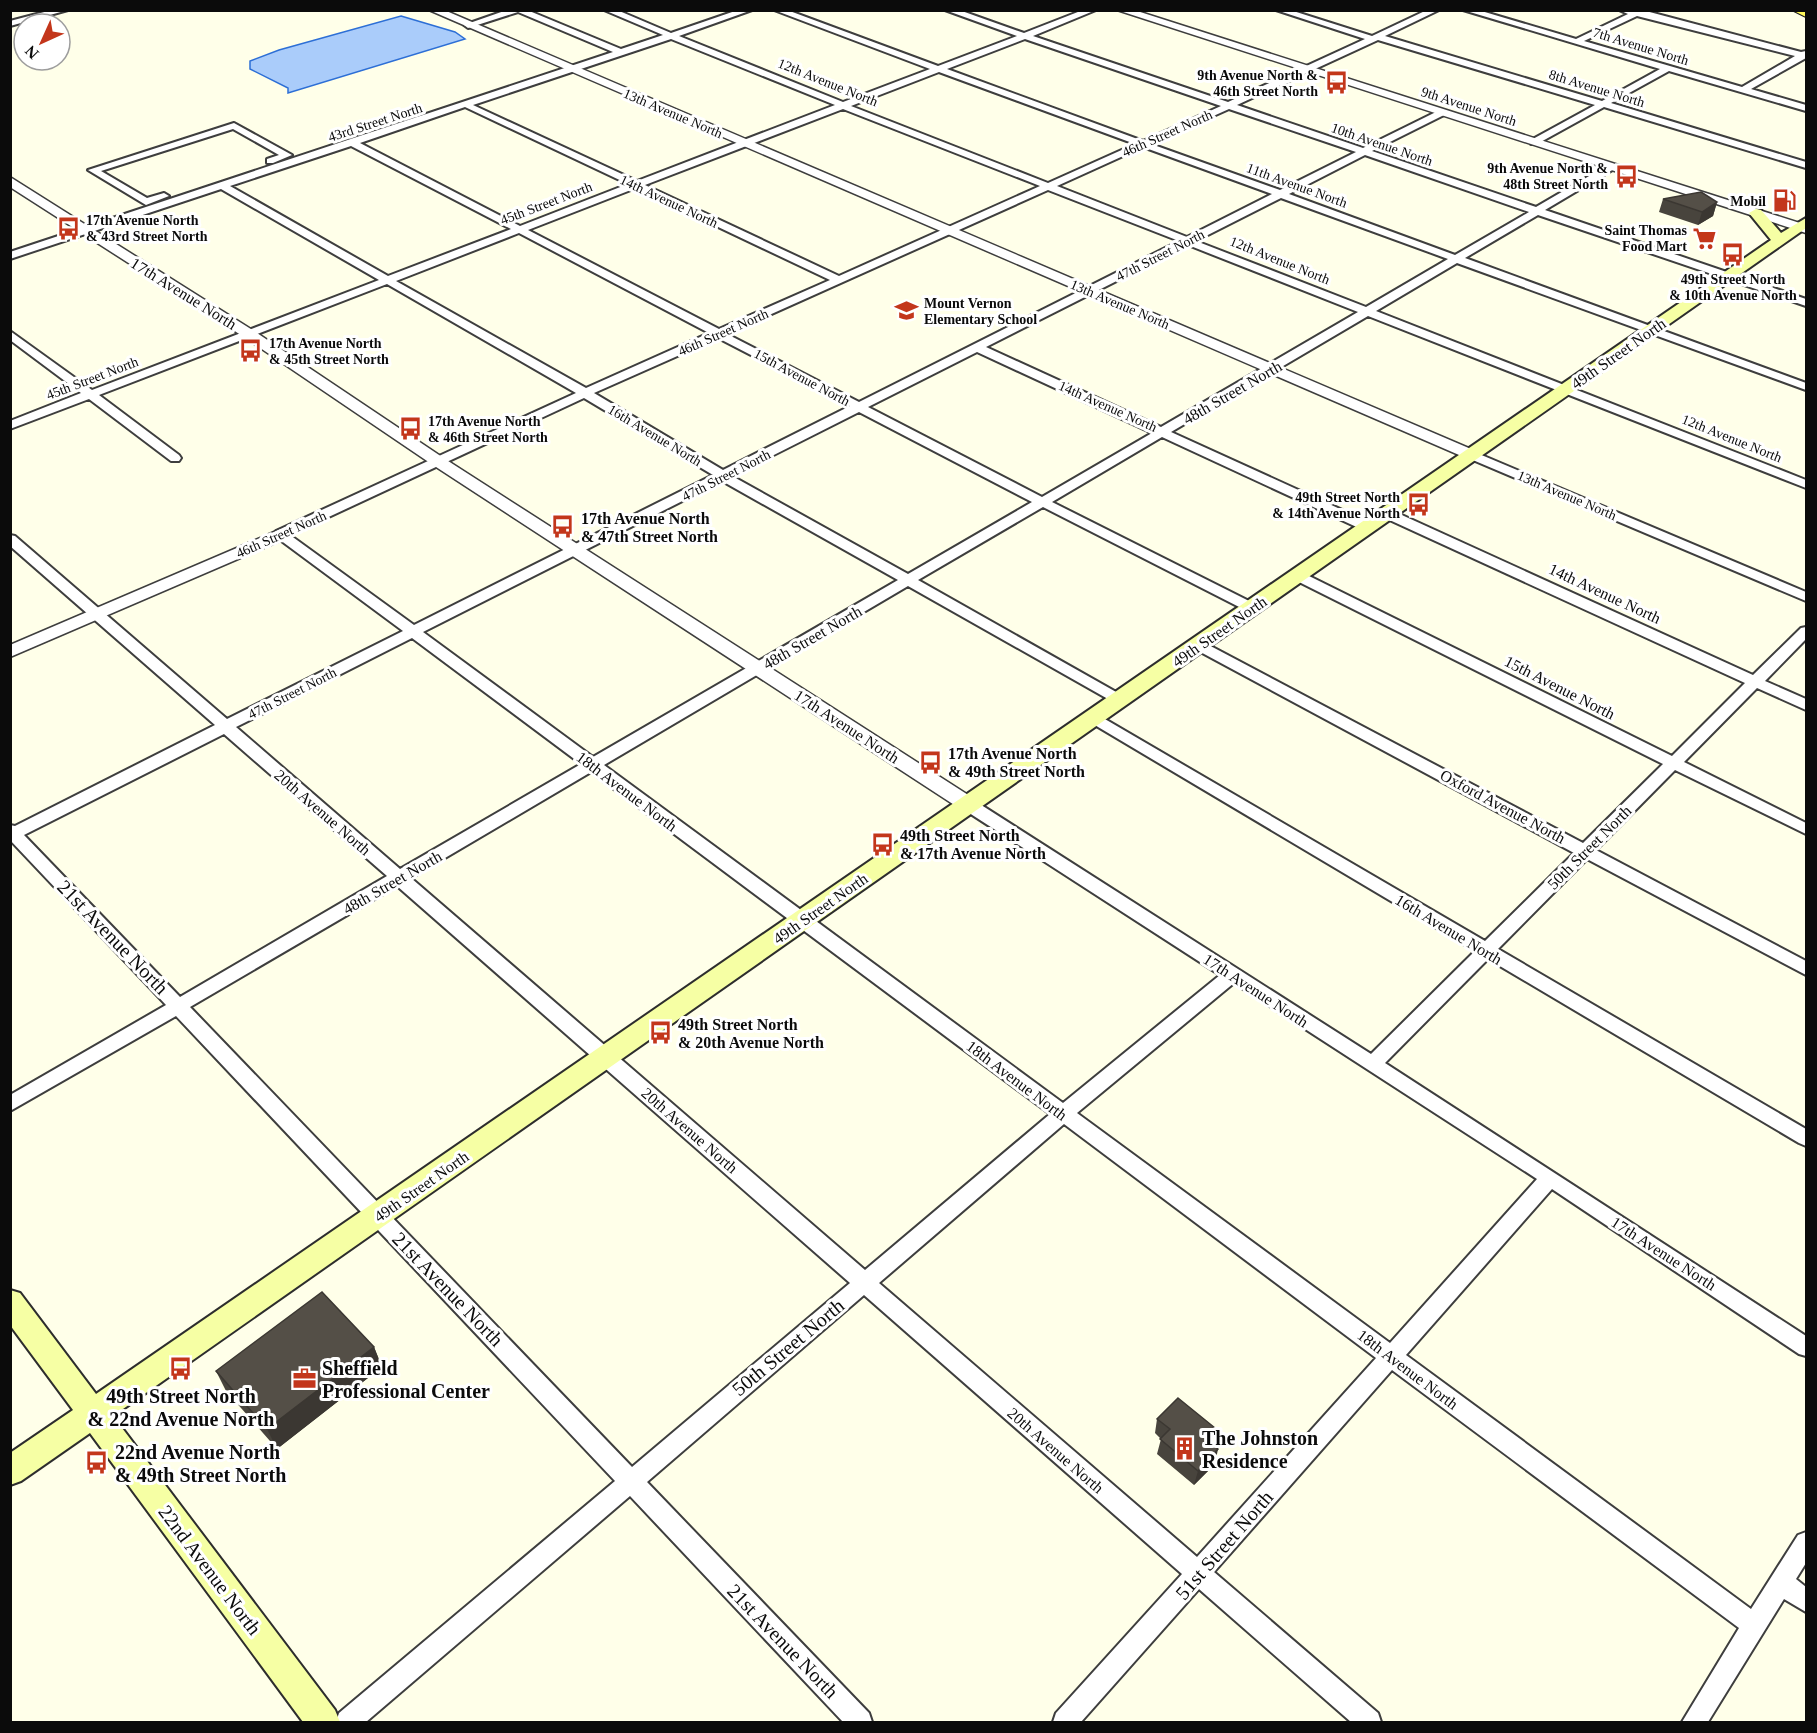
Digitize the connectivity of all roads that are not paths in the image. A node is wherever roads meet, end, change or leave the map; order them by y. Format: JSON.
{"nodes":[{"id":1,"x":64,"y":10,"type":"edge"},
{"id":2,"x":434,"y":10,"type":"edge"},
{"id":3,"x":518,"y":10,"type":"edge"},
{"id":4,"x":608,"y":10,"type":"edge"},
{"id":5,"x":748,"y":10,"type":"edge"},
{"id":6,"x":778,"y":10,"type":"edge"},
{"id":7,"x":949,"y":10,"type":"edge"},
{"id":8,"x":1092,"y":10,"type":"edge"},
{"id":9,"x":1122,"y":10,"type":"edge"},
{"id":10,"x":1280,"y":10,"type":"edge"},
{"id":11,"x":1303,"y":10,"type":"edge"},
{"id":12,"x":1435,"y":10,"type":"edge"},
{"id":13,"x":1467,"y":10,"type":"edge"},
{"id":14,"x":1623,"y":10,"type":"edge"},
{"id":15,"x":1798,"y":10,"type":"edge"},
{"id":16,"x":1642,"y":12,"type":"edge"},
{"id":17,"x":1806,"y":13,"type":"edge"},
{"id":18,"x":10,"y":24,"type":"edge"},
{"id":19,"x":468,"y":25,"type":"junction"},
{"id":20,"x":673,"y":36,"type":"junction"},
{"id":21,"x":1025,"y":36,"type":"junction"},
{"id":22,"x":1379,"y":37,"type":"junction"},
{"id":23,"x":1578,"y":41,"type":"junction"},
{"id":24,"x":622,"y":53,"type":"junction"},
{"id":25,"x":1805,"y":55,"type":"edge"},
{"id":26,"x":1668,"y":69,"type":"junction"},
{"id":27,"x":571,"y":70,"type":"junction"},
{"id":28,"x":938,"y":70,"type":"junction"},
{"id":29,"x":1306,"y":70,"type":"junction"},
{"id":30,"x":1743,"y":90,"type":"junction"},
{"id":31,"x":1604,"y":104,"type":"junction"},
{"id":32,"x":467,"y":105,"type":"junction"},
{"id":33,"x":844,"y":106,"type":"junction"},
{"id":34,"x":1228,"y":106,"type":"junction"},
{"id":35,"x":1806,"y":108,"type":"edge"},
{"id":36,"x":1441,"y":113,"type":"junction"},
{"id":37,"x":743,"y":142,"type":"junction"},
{"id":38,"x":1534,"y":142,"type":"junction"},
{"id":39,"x":353,"y":143,"type":"junction"},
{"id":40,"x":1143,"y":144,"type":"junction"},
{"id":41,"x":1364,"y":152,"type":"junction"},
{"id":42,"x":1806,"y":165,"type":"edge"},
{"id":43,"x":1611,"y":167,"type":"junction"},
{"id":44,"x":10,"y":181,"type":"edge"},
{"id":45,"x":224,"y":182,"type":"junction"},
{"id":46,"x":634,"y":185,"type":"junction"},
{"id":47,"x":1049,"y":186,"type":"junction"},
{"id":48,"x":1281,"y":195,"type":"junction"},
{"id":49,"x":1536,"y":211,"type":"junction"},
{"id":50,"x":1756,"y":213,"type":"junction"},
{"id":51,"x":1804,"y":226,"type":"edge"},
{"id":52,"x":517,"y":230,"type":"junction"},
{"id":53,"x":950,"y":230,"type":"junction"},
{"id":54,"x":87,"y":231,"type":"junction"},
{"id":55,"x":1190,"y":240,"type":"junction"},
{"id":56,"x":1780,"y":241,"type":"junction"},
{"id":57,"x":1806,"y":242,"type":"edge"},
{"id":58,"x":10,"y":256,"type":"edge"},
{"id":59,"x":1456,"y":259,"type":"junction"},
{"id":60,"x":1729,"y":277,"type":"junction"},
{"id":61,"x":390,"y":279,"type":"junction"},
{"id":62,"x":839,"y":280,"type":"junction"},
{"id":63,"x":1089,"y":291,"type":"junction"},
{"id":64,"x":1806,"y":303,"type":"edge"},
{"id":65,"x":1367,"y":310,"type":"junction"},
{"id":66,"x":1651,"y":331,"type":"junction"},
{"id":67,"x":10,"y":334,"type":"edge"},
{"id":68,"x":249,"y":334,"type":"junction"},
{"id":69,"x":719,"y":334,"type":"junction"},
{"id":70,"x":978,"y":348,"type":"junction"},
{"id":71,"x":1272,"y":368,"type":"junction"},
{"id":72,"x":1806,"y":387,"type":"edge"},
{"id":73,"x":1567,"y":389,"type":"junction"},
{"id":74,"x":585,"y":393,"type":"junction"},
{"id":75,"x":91,"y":394,"type":"junction"},
{"id":76,"x":860,"y":407,"type":"junction"},
{"id":77,"x":10,"y":425,"type":"edge"},
{"id":78,"x":1164,"y":432,"type":"junction"},
{"id":79,"x":1472,"y":455,"type":"junction"},
{"id":80,"x":174,"y":458,"type":"dead end"},
{"id":81,"x":439,"y":462,"type":"junction"},
{"id":82,"x":723,"y":476,"type":"junction"},
{"id":83,"x":1806,"y":484,"type":"edge"},
{"id":84,"x":1042,"y":502,"type":"junction"},
{"id":85,"x":1388,"y":514,"type":"junction"},
{"id":86,"x":1368,"y":527,"type":"junction"},
{"id":87,"x":281,"y":534,"type":"junction"},
{"id":88,"x":10,"y":539,"type":"edge"},
{"id":89,"x":577,"y":550,"type":"junction"},
{"id":90,"x":1298,"y":576,"type":"junction"},
{"id":91,"x":909,"y":580,"type":"junction"},
{"id":92,"x":1806,"y":597,"type":"edge"},
{"id":93,"x":1252,"y":608,"type":"junction"},
{"id":94,"x":96,"y":614,"type":"junction"},
{"id":95,"x":1806,"y":631,"type":"edge"},
{"id":96,"x":413,"y":632,"type":"junction"},
{"id":97,"x":1198,"y":645,"type":"junction"},
{"id":98,"x":10,"y":652,"type":"edge"},
{"id":99,"x":758,"y":668,"type":"junction"},
{"id":100,"x":1755,"y":682,"type":"junction"},
{"id":101,"x":1120,"y":700,"type":"junction"},
{"id":102,"x":1806,"y":705,"type":"edge"},
{"id":103,"x":1093,"y":718,"type":"junction"},
{"id":104,"x":226,"y":727,"type":"junction"},
{"id":105,"x":1673,"y":764,"type":"junction"},
{"id":106,"x":592,"y":765,"type":"junction"},
{"id":107,"x":969,"y":804,"type":"junction"},
{"id":108,"x":1806,"y":829,"type":"edge"},
{"id":109,"x":12,"y":833,"type":"edge"},
{"id":110,"x":1586,"y":850,"type":"junction"},
{"id":111,"x":399,"y":878,"type":"junction"},
{"id":112,"x":802,"y":921,"type":"junction"},
{"id":113,"x":1485,"y":951,"type":"junction"},
{"id":114,"x":1806,"y":969,"type":"edge"},
{"id":115,"x":1232,"y":975,"type":"junction"},
{"id":116,"x":178,"y":1006,"type":"junction"},
{"id":117,"x":606,"y":1057,"type":"junction"},
{"id":118,"x":1372,"y":1064,"type":"junction"},
{"id":119,"x":10,"y":1104,"type":"edge"},
{"id":120,"x":1063,"y":1114,"type":"junction"},
{"id":121,"x":1806,"y":1138,"type":"edge"},
{"id":122,"x":1550,"y":1178,"type":"junction"},
{"id":123,"x":378,"y":1216,"type":"junction"},
{"id":124,"x":864,"y":1283,"type":"junction"},
{"id":125,"x":10,"y":1302,"type":"edge"},
{"id":126,"x":1806,"y":1347,"type":"edge"},
{"id":127,"x":1390,"y":1356,"type":"junction"},
{"id":128,"x":94,"y":1413,"type":"junction"},
{"id":129,"x":10,"y":1471,"type":"edge"},
{"id":130,"x":630,"y":1481,"type":"junction"},
{"id":131,"x":1806,"y":1543,"type":"edge"},
{"id":132,"x":1199,"y":1575,"type":"junction"},
{"id":133,"x":1782,"y":1583,"type":"junction"},
{"id":134,"x":1806,"y":1601,"type":"edge"},
{"id":135,"x":1754,"y":1625,"type":"junction"},
{"id":136,"x":323,"y":1722,"type":"edge"},
{"id":137,"x":348,"y":1722,"type":"edge"},
{"id":138,"x":860,"y":1722,"type":"edge"},
{"id":139,"x":1065,"y":1722,"type":"edge"},
{"id":140,"x":1369,"y":1722,"type":"edge"},
{"id":141,"x":1694,"y":1722,"type":"edge"}],
"edges":[{"from":1,"to":18,"type":"street"},
{"from":2,"to":19,"type":"street","name":"13th Avenue North"},
{"from":3,"to":19,"type":"street"},
{"from":3,"to":24,"type":"street"},
{"from":4,"to":20,"type":"street","name":"12th Avenue North"},
{"from":5,"to":20,"type":"street","name":"43rd Street North"},
{"from":6,"to":28,"type":"street","name":"11th Avenue North"},
{"from":7,"to":21,"type":"street","name":"10th Avenue North"},
{"from":8,"to":21,"type":"street","name":"45th Street North"},
{"from":9,"to":29,"type":"street","name":"9th Avenue North"},
{"from":10,"to":22,"type":"street","name":"8th Avenue North"},
{"from":11,"to":22,"type":"street","name":"8th Avenue North"},
{"from":12,"to":22,"type":"street","name":"46th Street North"},
{"from":13,"to":23,"type":"street","name":"7th Avenue North"},
{"from":14,"to":16,"type":"street"},
{"from":15,"to":17,"type":"main road"},
{"from":16,"to":23,"type":"street"},
{"from":16,"to":25,"type":"street"},
{"from":19,"to":27,"type":"street","name":"13th Avenue North"},
{"from":20,"to":24,"type":"street","name":"43rd Street North"},
{"from":20,"to":33,"type":"street","name":"12th Avenue North"},
{"from":21,"to":28,"type":"street","name":"45th Street North"},
{"from":21,"to":34,"type":"street","name":"10th Avenue North"},
{"from":22,"to":29,"type":"street","name":"46th Street North"},
{"from":22,"to":31,"type":"street","name":"8th Avenue North"},
{"from":23,"to":26,"type":"street","name":"7th Avenue North"},
{"from":24,"to":27,"type":"street","name":"43rd Street North"},
{"from":25,"to":30,"type":"street"},
{"from":26,"to":30,"type":"street","name":"7th Avenue North"},
{"from":26,"to":31,"type":"street"},
{"from":27,"to":32,"type":"street","name":"43rd Street North"},
{"from":27,"to":37,"type":"street","name":"13th Avenue North"},
{"from":28,"to":33,"type":"street","name":"45th Street North"},
{"from":28,"to":40,"type":"street","name":"11th Avenue North"},
{"from":29,"to":34,"type":"street","name":"46th Street North"},
{"from":29,"to":36,"type":"street","name":"9th Avenue North"},
{"from":30,"to":35,"type":"street","name":"7th Avenue North"},
{"from":31,"to":38,"type":"street"},
{"from":31,"to":42,"type":"street","name":"8th Avenue North"},
{"from":32,"to":39,"type":"street","name":"43rd Street North"},
{"from":32,"to":46,"type":"street","name":"14th Avenue North"},
{"from":33,"to":37,"type":"street","name":"45th Street North"},
{"from":33,"to":47,"type":"street","name":"12th Avenue North"},
{"from":34,"to":40,"type":"street","name":"46th Street North"},
{"from":34,"to":41,"type":"street","name":"10th Avenue North"},
{"from":36,"to":38,"type":"street","name":"9th Avenue North"},
{"from":36,"to":41,"type":"street","name":"47th Street North"},
{"from":37,"to":46,"type":"street","name":"45th Street North"},
{"from":37,"to":53,"type":"street","name":"13th Avenue North"},
{"from":38,"to":43,"type":"street","name":"9th Avenue North"},
{"from":39,"to":45,"type":"street","name":"43rd Street North"},
{"from":39,"to":52,"type":"street","name":"15th Avenue North"},
{"from":40,"to":47,"type":"street","name":"46th Street North"},
{"from":40,"to":48,"type":"street","name":"11th Avenue North"},
{"from":41,"to":48,"type":"street","name":"47th Street North"},
{"from":41,"to":49,"type":"street","name":"10th Avenue North"},
{"from":43,"to":49,"type":"street","name":"48th Street North"},
{"from":43,"to":50,"type":"street","name":"9th Avenue North"},
{"from":44,"to":54,"type":"street","name":"17th Avenue North"},
{"from":45,"to":45,"type":"street"},
{"from":45,"to":54,"type":"street","name":"43rd Street North"},
{"from":45,"to":61,"type":"street","name":"16th Avenue North"},
{"from":46,"to":52,"type":"street","name":"45th Street North"},
{"from":46,"to":62,"type":"street","name":"14th Avenue North"},
{"from":47,"to":53,"type":"street","name":"46th Street North"},
{"from":47,"to":55,"type":"street","name":"12th Avenue North"},
{"from":48,"to":55,"type":"street","name":"47th Street North"},
{"from":48,"to":59,"type":"street","name":"11th Avenue North"},
{"from":49,"to":59,"type":"street","name":"48th Street North"},
{"from":49,"to":60,"type":"street","name":"10th Avenue North"},
{"from":50,"to":51,"type":"street","name":"9th Avenue North"},
{"from":50,"to":56,"type":"main road"},
{"from":51,"to":56,"type":"main road","name":"49th Street North"},
{"from":52,"to":61,"type":"street","name":"45th Street North"},
{"from":52,"to":69,"type":"street","name":"15th Avenue North"},
{"from":53,"to":62,"type":"street","name":"46th Street North"},
{"from":53,"to":63,"type":"street","name":"13th Avenue North"},
{"from":54,"to":58,"type":"street","name":"43rd Street North"},
{"from":54,"to":68,"type":"street","name":"17th Avenue North"},
{"from":55,"to":63,"type":"street","name":"47th Street North"},
{"from":55,"to":65,"type":"street","name":"12th Avenue North"},
{"from":56,"to":57,"type":"main road"},
{"from":56,"to":60,"type":"main road","name":"49th Street North"},
{"from":59,"to":65,"type":"street","name":"48th Street North"},
{"from":59,"to":66,"type":"street","name":"11th Avenue North"},
{"from":60,"to":64,"type":"street","name":"10th Avenue North"},
{"from":60,"to":66,"type":"main road","name":"49th Street North"},
{"from":61,"to":68,"type":"street","name":"45th Street North"},
{"from":61,"to":74,"type":"street","name":"16th Avenue North"},
{"from":62,"to":69,"type":"street","name":"46th Street North"},
{"from":63,"to":70,"type":"street","name":"47th Street North"},
{"from":63,"to":71,"type":"street","name":"13th Avenue North"},
{"from":65,"to":71,"type":"street","name":"48th Street North"},
{"from":65,"to":73,"type":"street","name":"12th Avenue North"},
{"from":66,"to":72,"type":"street","name":"11th Avenue North"},
{"from":66,"to":73,"type":"main road","name":"49th Street North"},
{"from":67,"to":75,"type":"street"},
{"from":68,"to":75,"type":"street","name":"45th Street North"},
{"from":68,"to":81,"type":"street","name":"17th Avenue North"},
{"from":69,"to":74,"type":"street","name":"46th Street North"},
{"from":69,"to":76,"type":"street","name":"15th Avenue North"},
{"from":70,"to":76,"type":"street","name":"47th Street North"},
{"from":70,"to":78,"type":"street","name":"14th Avenue North"},
{"from":71,"to":78,"type":"street","name":"48th Street North"},
{"from":71,"to":79,"type":"street","name":"13th Avenue North"},
{"from":73,"to":79,"type":"main road","name":"49th Street North"},
{"from":73,"to":83,"type":"street","name":"12th Avenue North"},
{"from":74,"to":81,"type":"street","name":"46th Street North"},
{"from":74,"to":82,"type":"street","name":"16th Avenue North"},
{"from":75,"to":77,"type":"street","name":"45th Street North"},
{"from":75,"to":80,"type":"street"},
{"from":76,"to":82,"type":"street","name":"47th Street North"},
{"from":76,"to":84,"type":"street","name":"15th Avenue North"},
{"from":78,"to":84,"type":"street","name":"48th Street North"},
{"from":78,"to":86,"type":"street","name":"14th Avenue North"},
{"from":79,"to":85,"type":"main road","name":"49th Street North"},
{"from":79,"to":92,"type":"street","name":"13th Avenue North"},
{"from":81,"to":87,"type":"street","name":"46th Street North"},
{"from":81,"to":89,"type":"street","name":"17th Avenue North"},
{"from":82,"to":89,"type":"street","name":"47th Street North"},
{"from":82,"to":91,"type":"street","name":"16th Avenue North"},
{"from":84,"to":91,"type":"street","name":"48th Street North"},
{"from":84,"to":93,"type":"street","name":"15th Avenue North"},
{"from":85,"to":86,"type":"main road","name":"49th Street North"},
{"from":85,"to":100,"type":"street","name":"14th Avenue North"},
{"from":86,"to":90,"type":"main road","name":"49th Street North"},
{"from":87,"to":94,"type":"street","name":"46th Street North"},
{"from":87,"to":96,"type":"street","name":"18th Avenue North"},
{"from":88,"to":94,"type":"street","name":"20th Avenue North"},
{"from":89,"to":96,"type":"street","name":"47th Street North"},
{"from":89,"to":99,"type":"street","name":"17th Avenue North"},
{"from":90,"to":93,"type":"main road","name":"49th Street North"},
{"from":90,"to":105,"type":"street","name":"15th Avenue North"},
{"from":91,"to":99,"type":"street","name":"48th Street North"},
{"from":91,"to":101,"type":"street","name":"16th Avenue North"},
{"from":93,"to":97,"type":"main road","name":"49th Street North"},
{"from":94,"to":98,"type":"street","name":"46th Street North"},
{"from":94,"to":104,"type":"street","name":"20th Avenue North"},
{"from":95,"to":100,"type":"street","name":"50th Street North"},
{"from":96,"to":104,"type":"street","name":"47th Street North"},
{"from":96,"to":106,"type":"street","name":"18th Avenue North"},
{"from":97,"to":101,"type":"main road","name":"49th Street North"},
{"from":97,"to":110,"type":"street","name":"Oxford Avenue North"},
{"from":99,"to":106,"type":"street","name":"48th Street North"},
{"from":99,"to":107,"type":"street","name":"17th Avenue North"},
{"from":100,"to":102,"type":"street","name":"14th Avenue North"},
{"from":100,"to":105,"type":"street","name":"50th Street North"},
{"from":101,"to":103,"type":"main road","name":"49th Street North"},
{"from":103,"to":107,"type":"main road","name":"49th Street North"},
{"from":103,"to":113,"type":"street","name":"16th Avenue North"},
{"from":104,"to":109,"type":"street","name":"47th Street North"},
{"from":104,"to":111,"type":"street","name":"20th Avenue North"},
{"from":105,"to":108,"type":"street","name":"15th Avenue North"},
{"from":105,"to":110,"type":"street","name":"50th Street North"},
{"from":106,"to":111,"type":"street","name":"48th Street North"},
{"from":106,"to":112,"type":"street","name":"18th Avenue North"},
{"from":107,"to":112,"type":"main road","name":"49th Street North"},
{"from":107,"to":115,"type":"street","name":"17th Avenue North"},
{"from":109,"to":116,"type":"street","name":"21st Avenue North"},
{"from":110,"to":113,"type":"street","name":"50th Street North"},
{"from":110,"to":114,"type":"street","name":"Oxford Avenue North"},
{"from":111,"to":116,"type":"street","name":"48th Street North"},
{"from":111,"to":117,"type":"street","name":"20th Avenue North"},
{"from":112,"to":117,"type":"main road","name":"49th Street North"},
{"from":112,"to":120,"type":"street","name":"18th Avenue North"},
{"from":113,"to":118,"type":"street","name":"50th Street North"},
{"from":113,"to":121,"type":"street","name":"16th Avenue North"},
{"from":115,"to":118,"type":"street","name":"17th Avenue North"},
{"from":115,"to":120,"type":"street","name":"50th Street North"},
{"from":116,"to":119,"type":"street","name":"48th Street North"},
{"from":116,"to":123,"type":"street","name":"21st Avenue North"},
{"from":117,"to":123,"type":"main road","name":"49th Street North"},
{"from":117,"to":124,"type":"street","name":"20th Avenue North"},
{"from":118,"to":122,"type":"street","name":"17th Avenue North"},
{"from":120,"to":124,"type":"street","name":"50th Street North"},
{"from":120,"to":127,"type":"street","name":"18th Avenue North"},
{"from":122,"to":126,"type":"street","name":"17th Avenue North"},
{"from":122,"to":127,"type":"street","name":"51st Street North"},
{"from":123,"to":128,"type":"main road","name":"49th Street North"},
{"from":123,"to":130,"type":"street","name":"21st Avenue North"},
{"from":124,"to":130,"type":"street","name":"50th Street North"},
{"from":124,"to":132,"type":"street","name":"20th Avenue North"},
{"from":125,"to":128,"type":"main road","name":"22nd Avenue North"},
{"from":127,"to":132,"type":"street","name":"51st Street North"},
{"from":127,"to":135,"type":"street","name":"18th Avenue North"},
{"from":128,"to":129,"type":"main road","name":"49th Street North"},
{"from":128,"to":136,"type":"main road","name":"22nd Avenue North"},
{"from":130,"to":137,"type":"street","name":"50th Street North"},
{"from":130,"to":138,"type":"street","name":"21st Avenue North"},
{"from":131,"to":133,"type":"street"},
{"from":132,"to":139,"type":"street","name":"51st Street North"},
{"from":132,"to":140,"type":"street","name":"20th Avenue North"},
{"from":133,"to":134,"type":"street"},
{"from":133,"to":135,"type":"street"},
{"from":135,"to":141,"type":"street"}]}
